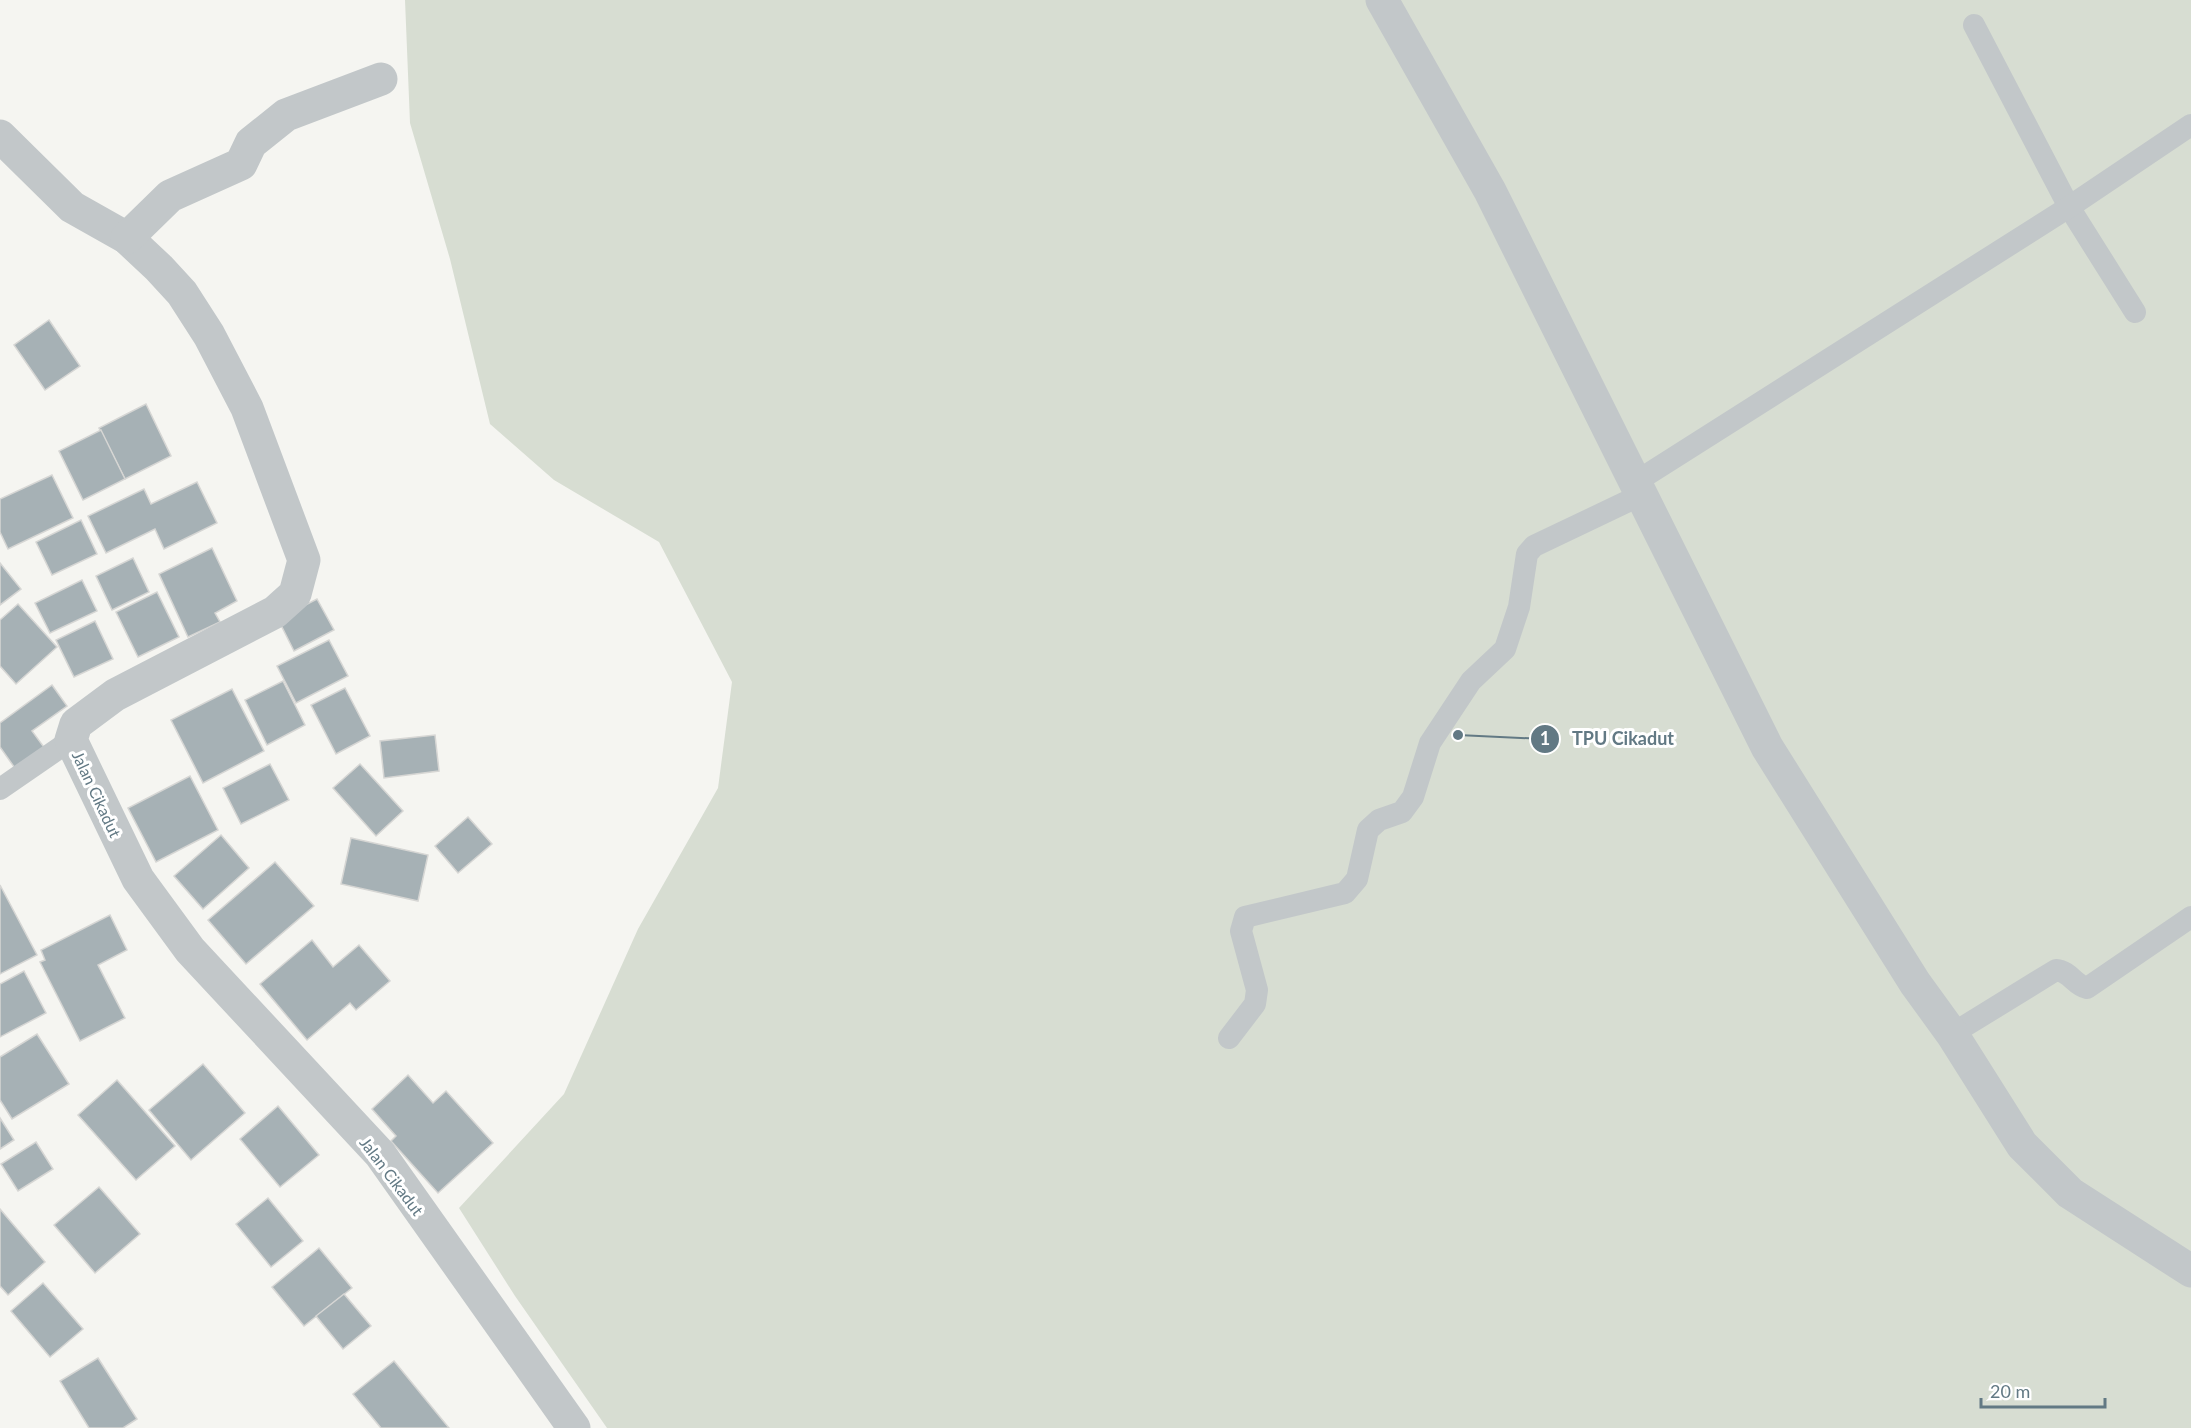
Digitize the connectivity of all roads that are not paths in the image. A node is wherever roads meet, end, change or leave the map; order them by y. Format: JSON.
{"nodes":[{"id":1,"x":1382,"y":0,"type":"edge"},
{"id":2,"x":1974,"y":25,"type":"dead end"},
{"id":3,"x":381,"y":79,"type":"dead end"},
{"id":4,"x":2191,"y":125,"type":"edge"},
{"id":5,"x":0,"y":136,"type":"edge"},
{"id":6,"x":2069,"y":207,"type":"junction"},
{"id":7,"x":127,"y":238,"type":"junction"},
{"id":8,"x":2134,"y":312,"type":"dead end"},
{"id":9,"x":1637,"y":489,"type":"junction"},
{"id":10,"x":71,"y":740,"type":"junction"},
{"id":11,"x":0,"y":789,"type":"edge"},
{"id":12,"x":2191,"y":917,"type":"edge"},
{"id":13,"x":1952,"y":1034,"type":"junction"},
{"id":14,"x":1229,"y":1038,"type":"dead end"},
{"id":15,"x":2191,"y":1271,"type":"edge"},
{"id":16,"x":574,"y":1428,"type":"edge"}],
"edges":[{"from":1,"to":9,"type":"street"},
{"from":2,"to":6,"type":"lane"},
{"from":3,"to":7,"type":"street"},
{"from":4,"to":6,"type":"lane"},
{"from":5,"to":7,"type":"street","name":"Jalan Cikadut"},
{"from":6,"to":8,"type":"lane"},
{"from":6,"to":9,"type":"lane"},
{"from":7,"to":10,"type":"street","name":"Jalan Cikadut"},
{"from":9,"to":13,"type":"street"},
{"from":9,"to":14,"type":"lane"},
{"from":10,"to":11,"type":"lane"},
{"from":10,"to":16,"type":"street","name":"Jalan Cikadut"},
{"from":12,"to":13,"type":"lane"},
{"from":13,"to":15,"type":"street"}]}
